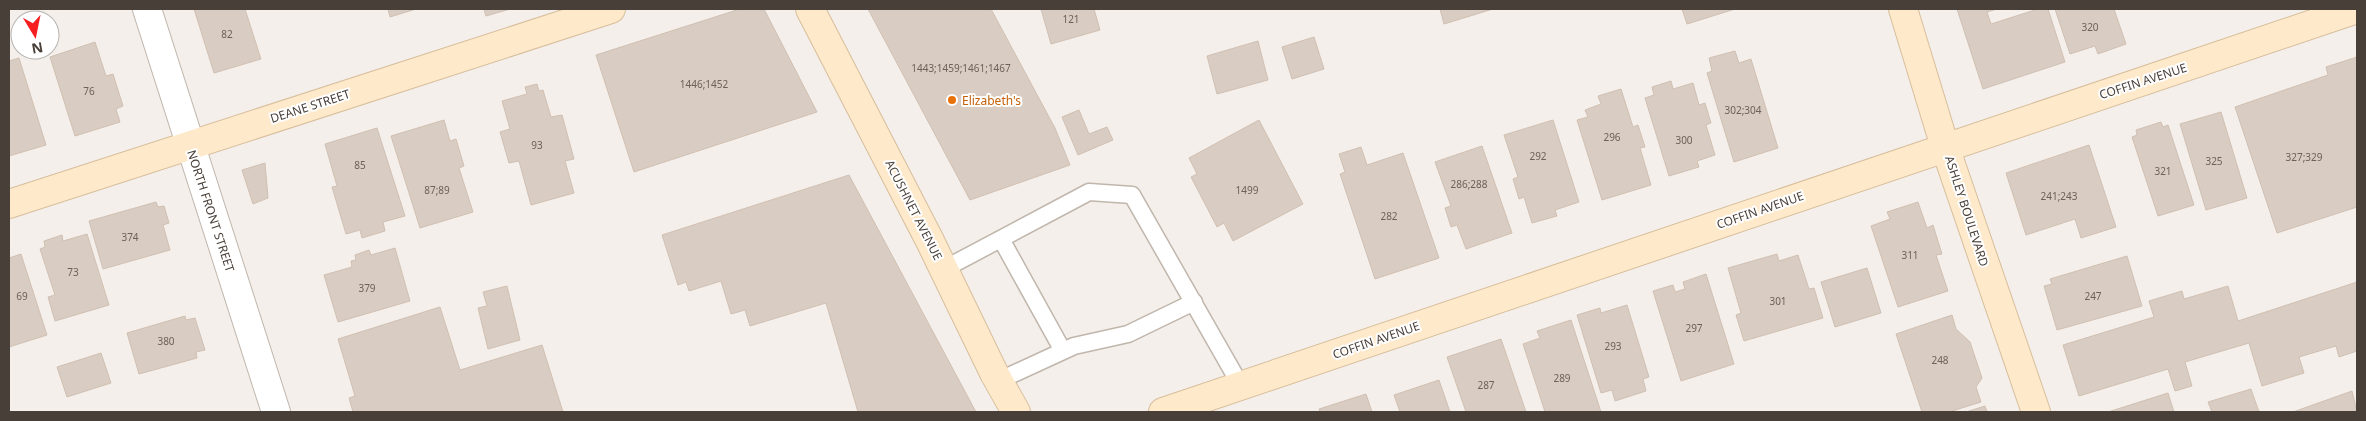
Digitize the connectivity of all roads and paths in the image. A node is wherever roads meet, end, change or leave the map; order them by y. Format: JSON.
{"nodes":[{"id":1,"x":147,"y":9,"type":"edge"},
{"id":2,"x":611,"y":9,"type":"edge"},
{"id":3,"x":810,"y":9,"type":"edge"},
{"id":4,"x":1903,"y":9,"type":"edge"},
{"id":5,"x":2357,"y":9,"type":"edge"},
{"id":6,"x":190,"y":146,"type":"junction"},
{"id":7,"x":1945,"y":147,"type":"junction"},
{"id":8,"x":9,"y":204,"type":"edge"},
{"id":9,"x":1001,"y":239,"type":"junction"},
{"id":10,"x":944,"y":269,"type":"junction"},
{"id":11,"x":1194,"y":302,"type":"junction"},
{"id":12,"x":1063,"y":351,"type":"junction"},
{"id":13,"x":998,"y":381,"type":"junction"},
{"id":14,"x":1241,"y":386,"type":"junction"},
{"id":15,"x":276,"y":412,"type":"edge"},
{"id":16,"x":1016,"y":412,"type":"edge"},
{"id":17,"x":1162,"y":412,"type":"edge"},
{"id":18,"x":2036,"y":412,"type":"edge"}],
"edges":[{"from":1,"to":6,"type":"street","name":"NORTH FRONT STREET"},
{"from":2,"to":6,"type":"main road","name":"DEANE STREET"},
{"from":3,"to":10,"type":"main road","name":"ACUSHNET AVENUE"},
{"from":4,"to":7,"type":"main road","name":"ASHLEY BOULEVARD"},
{"from":5,"to":7,"type":"main road","name":"COFFIN AVENUE"},
{"from":6,"to":8,"type":"main road","name":"DEANE STREET"},
{"from":6,"to":15,"type":"street","name":"NORTH FRONT STREET"},
{"from":7,"to":14,"type":"main road","name":"COFFIN AVENUE"},
{"from":7,"to":18,"type":"main road","name":"ASHLEY BOULEVARD"},
{"from":9,"to":10,"type":"lane"},
{"from":9,"to":11,"type":"lane"},
{"from":9,"to":12,"type":"lane"},
{"from":10,"to":13,"type":"main road","name":"ACUSHNET AVENUE"},
{"from":11,"to":12,"type":"lane"},
{"from":11,"to":14,"type":"lane"},
{"from":12,"to":13,"type":"lane"},
{"from":13,"to":16,"type":"main road","name":"ACUSHNET AVENUE"},
{"from":14,"to":17,"type":"main road","name":"COFFIN AVENUE"}]}
